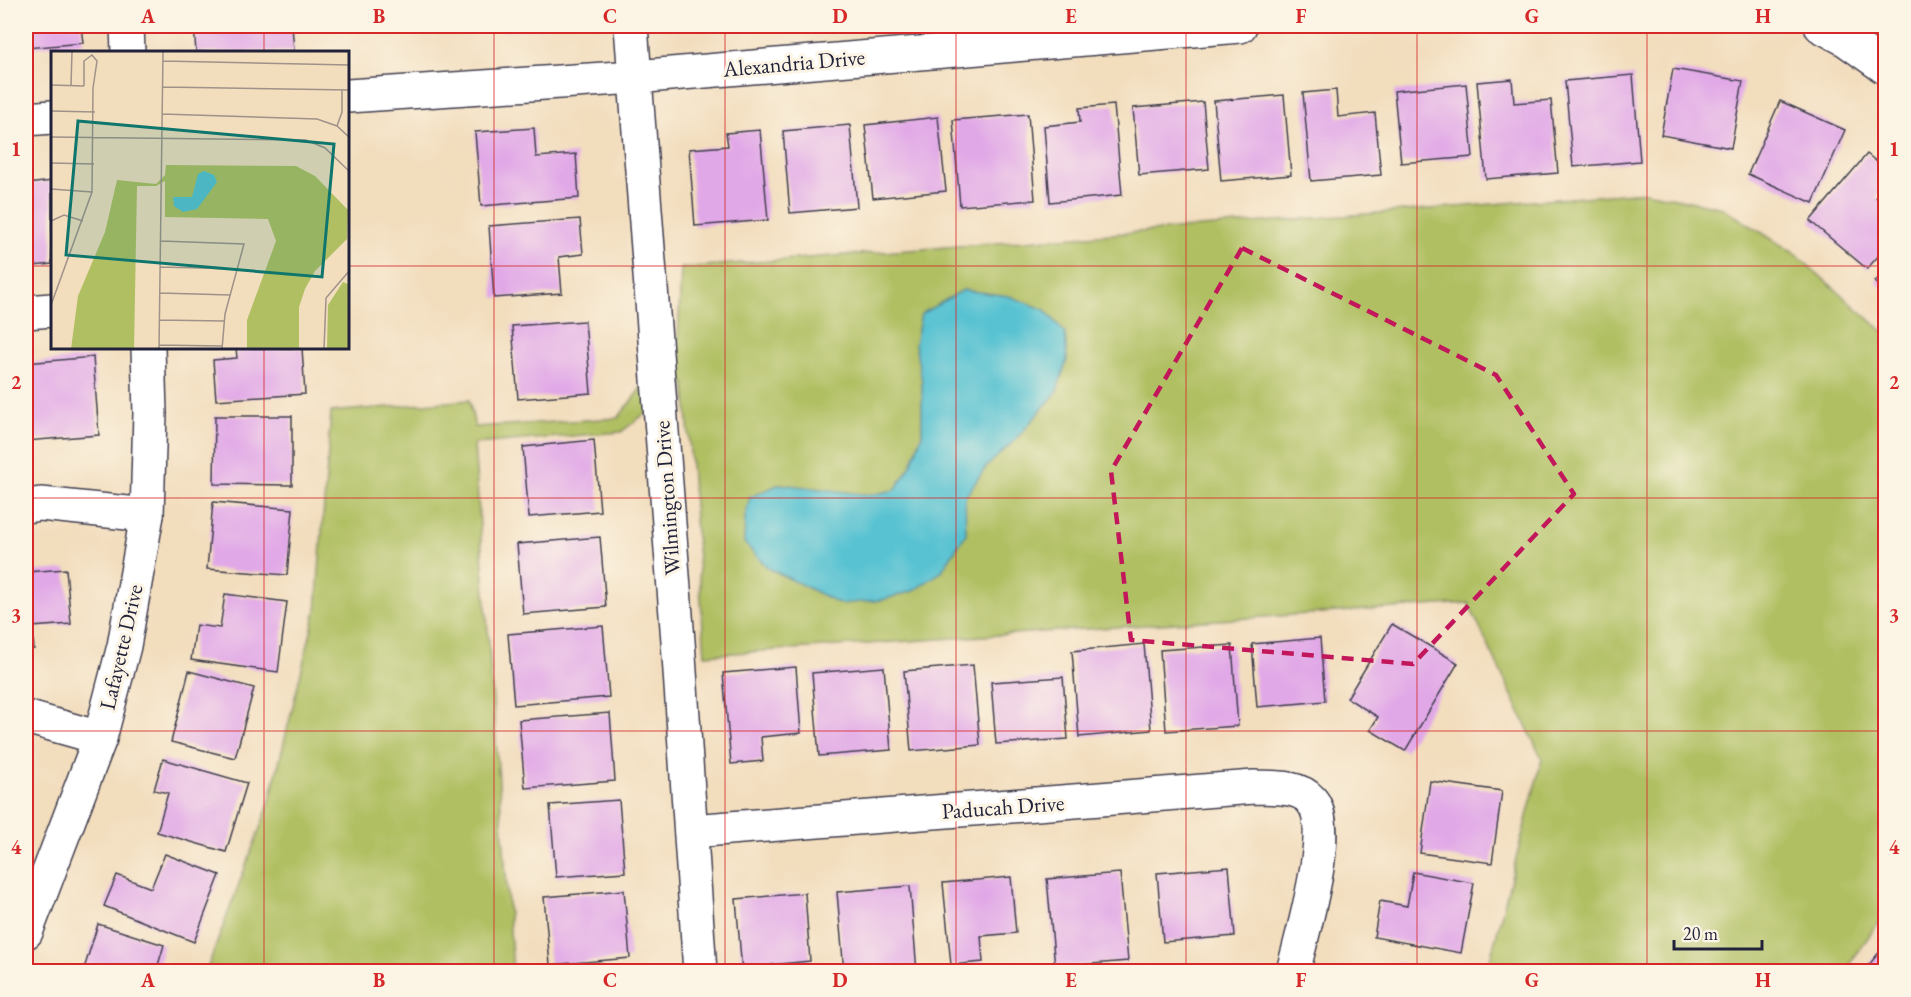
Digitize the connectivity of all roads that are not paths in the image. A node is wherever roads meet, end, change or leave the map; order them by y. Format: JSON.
{"nodes":[{"id":1,"x":127,"y":26,"type":"edge"},
{"id":2,"x":631,"y":26,"type":"edge"},
{"id":3,"x":1240,"y":26,"type":"edge"},
{"id":4,"x":1821,"y":26,"type":"edge"},
{"id":5,"x":129,"y":51,"type":"edge"},
{"id":6,"x":1886,"y":68,"type":"edge"},
{"id":7,"x":634,"y":77,"type":"junction"},
{"id":8,"x":350,"y":96,"type":"edge"},
{"id":9,"x":51,"y":117,"type":"edge"},
{"id":10,"x":26,"y":119,"type":"edge"},
{"id":11,"x":51,"y":310,"type":"edge"},
{"id":12,"x":26,"y":312,"type":"edge"},
{"id":13,"x":148,"y":350,"type":"edge"},
{"id":14,"x":26,"y":506,"type":"edge"},
{"id":15,"x":147,"y":515,"type":"junction"},
{"id":16,"x":26,"y":717,"type":"edge"},
{"id":17,"x":100,"y":738,"type":"junction"},
{"id":18,"x":691,"y":831,"type":"junction"},
{"id":19,"x":26,"y":932,"type":"edge"},
{"id":20,"x":700,"y":972,"type":"edge"},
{"id":21,"x":1293,"y":972,"type":"edge"}],
"edges":[{"from":1,"to":5,"type":"street"},
{"from":2,"to":7,"type":"street","name":"Wilmington Drive"},
{"from":3,"to":7,"type":"street","name":"Alexandria Drive"},
{"from":4,"to":6,"type":"street"},
{"from":7,"to":8,"type":"street","name":"Alexandria Drive"},
{"from":7,"to":18,"type":"street","name":"Wilmington Drive"},
{"from":9,"to":10,"type":"street"},
{"from":11,"to":12,"type":"street"},
{"from":13,"to":15,"type":"street","name":"Lafayette Drive"},
{"from":14,"to":15,"type":"street"},
{"from":15,"to":17,"type":"street","name":"Lafayette Drive"},
{"from":16,"to":17,"type":"street"},
{"from":17,"to":19,"type":"street","name":"Lafayette Drive"},
{"from":18,"to":20,"type":"street","name":"Wilmington Drive"},
{"from":18,"to":21,"type":"street","name":"Paducah Drive"}]}
